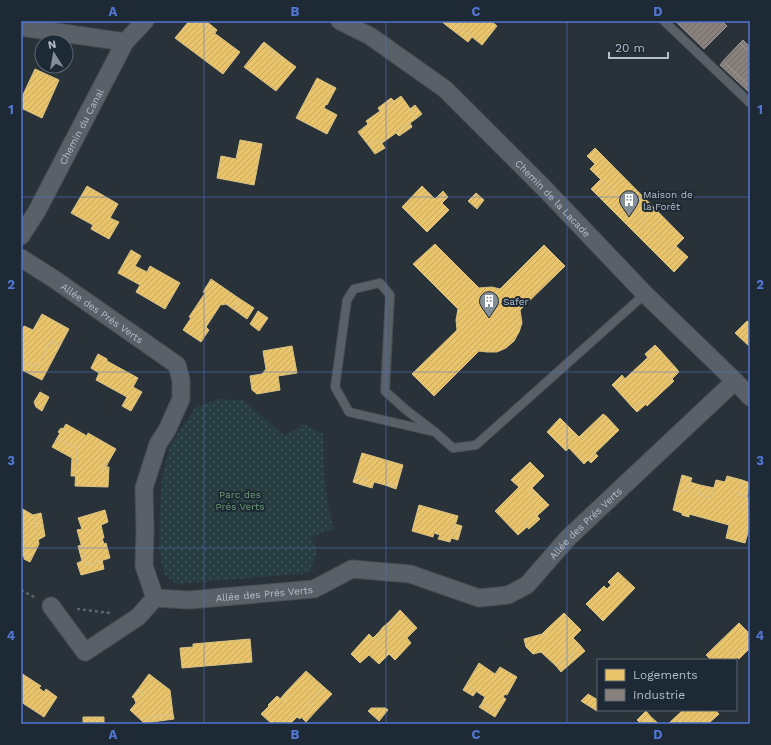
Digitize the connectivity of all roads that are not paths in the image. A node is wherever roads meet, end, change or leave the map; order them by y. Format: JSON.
{"nodes":[{"id":1,"x":145,"y":21,"type":"edge"},
{"id":2,"x":340,"y":21,"type":"edge"},
{"id":3,"x":664,"y":21,"type":"edge"},
{"id":4,"x":21,"y":27,"type":"edge"},
{"id":5,"x":124,"y":42,"type":"junction"},
{"id":6,"x":750,"y":103,"type":"edge"},
{"id":7,"x":21,"y":236,"type":"edge"},
{"id":8,"x":21,"y":258,"type":"edge"},
{"id":9,"x":645,"y":294,"type":"junction"},
{"id":10,"x":735,"y":381,"type":"junction"},
{"id":11,"x":750,"y":397,"type":"edge"},
{"id":12,"x":435,"y":432,"type":"junction"},
{"id":13,"x":155,"y":598,"type":"junction"},
{"id":14,"x":51,"y":606,"type":"road end"}],
"edges":[{"from":1,"to":5,"type":"street","name":"Chemin du Canal"},
{"from":2,"to":9,"type":"street","name":"Chemin de la Lacade"},
{"from":3,"to":6,"type":"lane"},
{"from":4,"to":5,"type":"street"},
{"from":5,"to":7,"type":"street","name":"Chemin du Canal"},
{"from":8,"to":13,"type":"street","name":"Allée des Prés Verts"},
{"from":9,"to":10,"type":"street","name":"Chemin de la Lacade"},
{"from":9,"to":12,"type":"lane"},
{"from":10,"to":11,"type":"street","name":"Chemin de la Lacade"},
{"from":10,"to":13,"type":"street","name":"Allée des Prés Verts"},
{"from":12,"to":12,"type":"lane"},
{"from":13,"to":14,"type":"street"}]}
